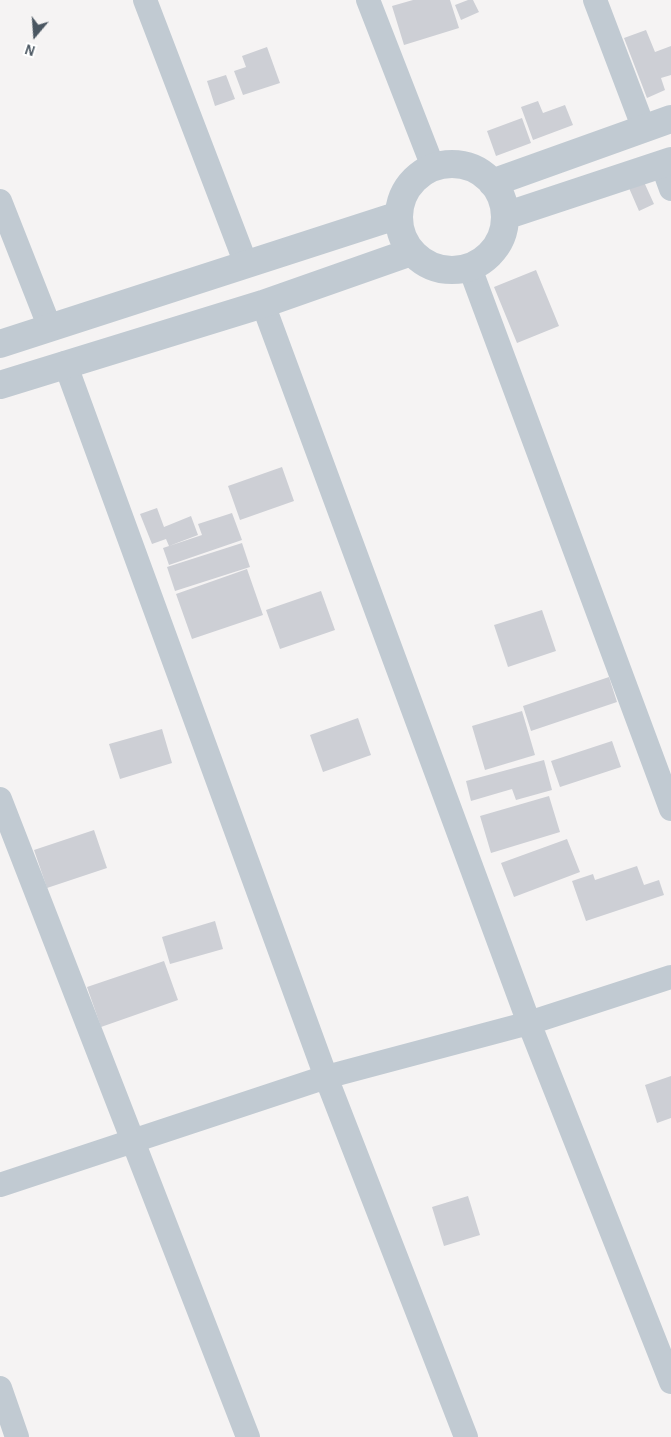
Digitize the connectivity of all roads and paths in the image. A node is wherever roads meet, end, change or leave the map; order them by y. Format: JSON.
{"nodes":[{"id":1,"x":144,"y":0,"type":"edge"},
{"id":2,"x":368,"y":0,"type":"edge"},
{"id":3,"x":595,"y":0,"type":"edge"},
{"id":4,"x":671,"y":119,"type":"edge"},
{"id":5,"x":644,"y":129,"type":"junction"},
{"id":6,"x":666,"y":162,"type":"edge"},
{"id":7,"x":433,"y":167,"type":"junction"},
{"id":8,"x":492,"y":183,"type":"junction"},
{"id":9,"x":671,"y":189,"type":"edge"},
{"id":10,"x":0,"y":201,"type":"edge"},
{"id":11,"x":399,"y":215,"type":"junction"},
{"id":12,"x":505,"y":216,"type":"junction"},
{"id":13,"x":412,"y":252,"type":"junction"},
{"id":14,"x":246,"y":264,"type":"junction"},
{"id":15,"x":470,"y":268,"type":"junction"},
{"id":16,"x":263,"y":304,"type":"junction"},
{"id":17,"x":50,"y":328,"type":"junction"},
{"id":18,"x":0,"y":344,"type":"edge"},
{"id":19,"x":65,"y":364,"type":"junction"},
{"id":20,"x":0,"y":385,"type":"edge"},
{"id":21,"x":0,"y":799,"type":"edge"},
{"id":22,"x":671,"y":809,"type":"edge"},
{"id":23,"x":671,"y":977,"type":"edge"},
{"id":24,"x":529,"y":1023,"type":"junction"},
{"id":25,"x":326,"y":1077,"type":"junction"},
{"id":26,"x":134,"y":1140,"type":"junction"},
{"id":27,"x":0,"y":1185,"type":"edge"},
{"id":28,"x":671,"y":1382,"type":"edge"},
{"id":29,"x":0,"y":1388,"type":"edge"},
{"id":30,"x":17,"y":1437,"type":"edge"},
{"id":31,"x":248,"y":1437,"type":"edge"},
{"id":32,"x":466,"y":1437,"type":"edge"}],
"edges":[{"from":1,"to":14,"type":"street"},
{"from":2,"to":7,"type":"street"},
{"from":3,"to":5,"type":"street"},
{"from":4,"to":5,"type":"street"},
{"from":5,"to":8,"type":"street"},
{"from":6,"to":9,"type":"street"},
{"from":6,"to":12,"type":"street"},
{"from":7,"to":8,"type":"street"},
{"from":7,"to":11,"type":"street"},
{"from":8,"to":12,"type":"street"},
{"from":10,"to":17,"type":"street"},
{"from":11,"to":13,"type":"street"},
{"from":11,"to":14,"type":"street"},
{"from":12,"to":15,"type":"street"},
{"from":13,"to":15,"type":"street"},
{"from":13,"to":16,"type":"street"},
{"from":14,"to":17,"type":"street"},
{"from":15,"to":22,"type":"street"},
{"from":16,"to":19,"type":"street"},
{"from":16,"to":24,"type":"street"},
{"from":17,"to":18,"type":"street"},
{"from":19,"to":20,"type":"street"},
{"from":19,"to":25,"type":"street"},
{"from":21,"to":26,"type":"street"},
{"from":23,"to":24,"type":"street"},
{"from":24,"to":25,"type":"street"},
{"from":24,"to":28,"type":"street"},
{"from":25,"to":26,"type":"street"},
{"from":25,"to":32,"type":"street"},
{"from":26,"to":27,"type":"street"},
{"from":26,"to":31,"type":"street"},
{"from":29,"to":30,"type":"street"}]}
